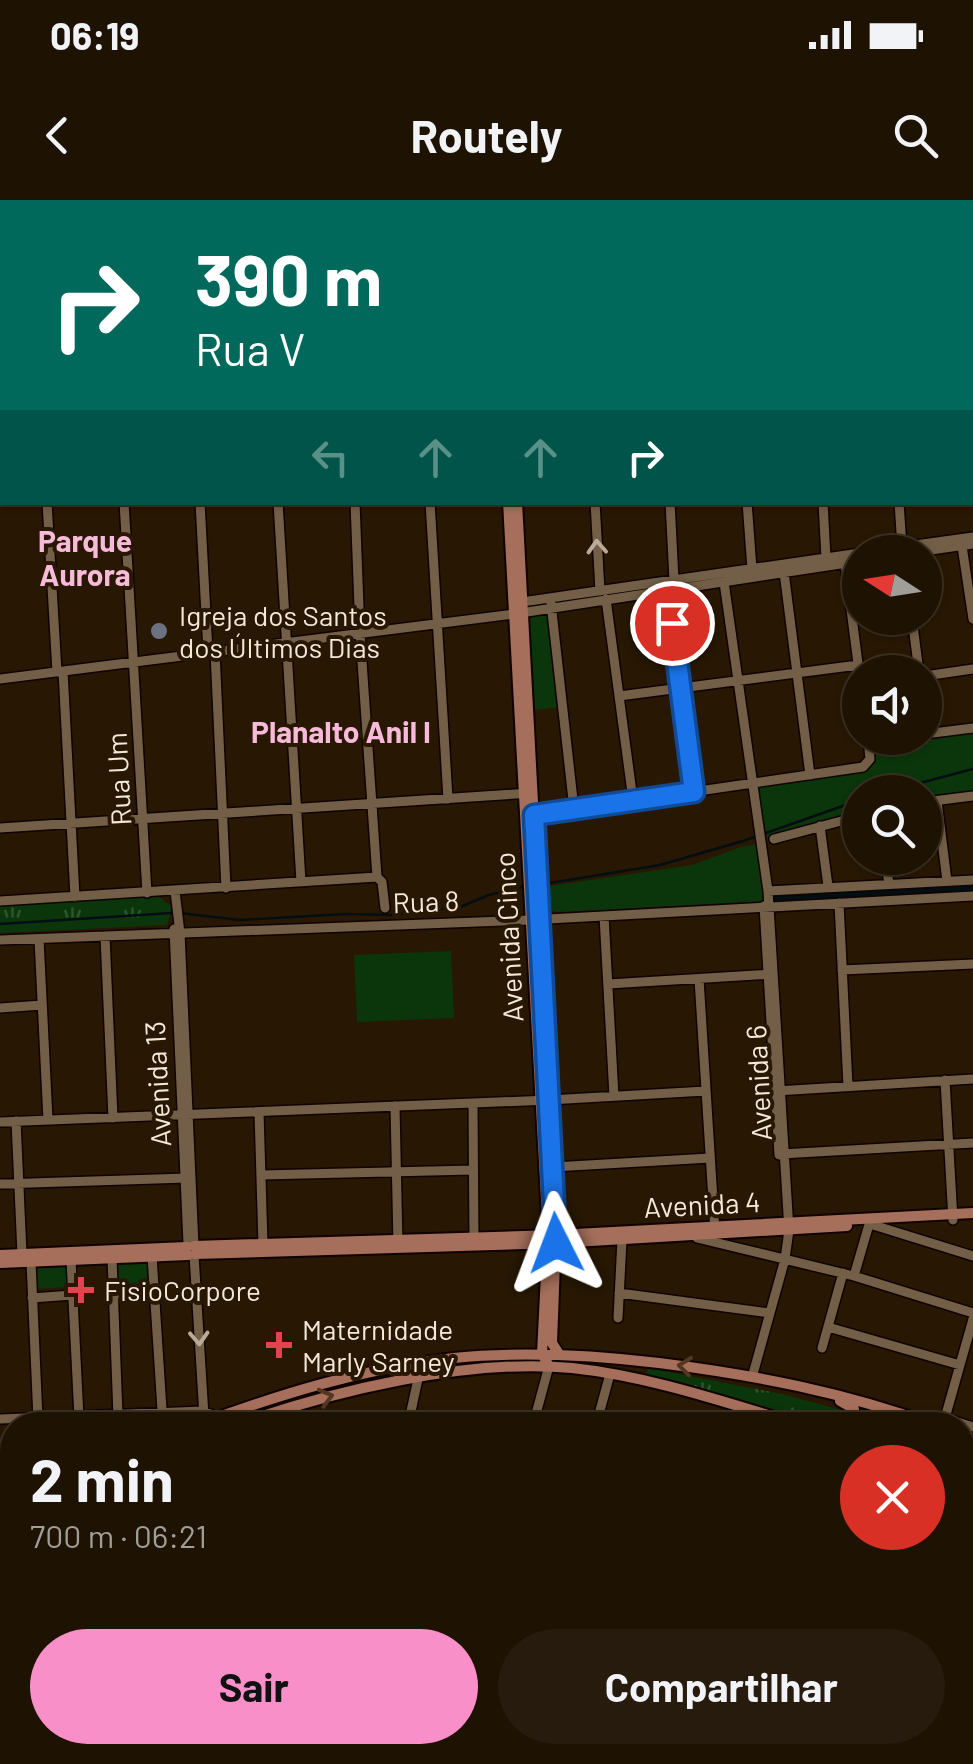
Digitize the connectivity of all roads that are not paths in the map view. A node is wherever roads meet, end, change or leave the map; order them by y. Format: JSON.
{"nodes":[{"id":1,"x":47,"y":505,"type":"edge"},
{"id":2,"x":124,"y":505,"type":"edge"},
{"id":3,"x":200,"y":505,"type":"edge"},
{"id":4,"x":278,"y":505,"type":"edge"},
{"id":5,"x":355,"y":505,"type":"edge"},
{"id":6,"x":430,"y":505,"type":"edge"},
{"id":7,"x":508,"y":505,"type":"edge"},
{"id":8,"x":517,"y":505,"type":"edge"},
{"id":9,"x":595,"y":505,"type":"edge"},
{"id":10,"x":670,"y":505,"type":"edge"},
{"id":11,"x":747,"y":505,"type":"edge"},
{"id":12,"x":823,"y":505,"type":"edge"},
{"id":13,"x":899,"y":505,"type":"edge"},
{"id":14,"x":901,"y":535,"type":"edge"},
{"id":15,"x":969,"y":542,"type":"edge"},
{"id":16,"x":942,"y":544,"type":"edge"},
{"id":17,"x":942,"y":547,"type":"edge"},
{"id":18,"x":842,"y":556,"type":"edge"},
{"id":19,"x":826,"y":558,"type":"junction"},
{"id":20,"x":842,"y":563,"type":"edge"},
{"id":21,"x":752,"y":569,"type":"junction"},
{"id":22,"x":784,"y":572,"type":"junction"},
{"id":23,"x":724,"y":582,"type":"junction"},
{"id":24,"x":671,"y":585,"type":"junction"},
{"id":25,"x":603,"y":595,"type":"junction"},
{"id":26,"x":551,"y":603,"type":"junction"},
{"id":27,"x":520,"y":609,"type":"junction"},
{"id":28,"x":973,"y":619,"type":"edge"},
{"id":29,"x":436,"y":624,"type":"junction"},
{"id":30,"x":360,"y":633,"type":"junction"},
{"id":31,"x":286,"y":642,"type":"junction"},
{"id":32,"x":212,"y":652,"type":"junction"},
{"id":33,"x":133,"y":662,"type":"junction"},
{"id":34,"x":842,"y":667,"type":"edge"},
{"id":35,"x":973,"y":670,"type":"edge"},
{"id":36,"x":60,"y":671,"type":"junction"},
{"id":37,"x":942,"y":672,"type":"edge"},
{"id":38,"x":798,"y":673,"type":"junction"},
{"id":39,"x":0,"y":679,"type":"edge"},
{"id":40,"x":737,"y":681,"type":"junction"},
{"id":41,"x":680,"y":688,"type":"junction"},
{"id":42,"x":619,"y":696,"type":"junction"},
{"id":43,"x":973,"y":728,"type":"edge"},
{"id":44,"x":942,"y":732,"type":"edge"},
{"id":45,"x":870,"y":755,"type":"edge"},
{"id":46,"x":810,"y":774,"type":"junction"},
{"id":47,"x":751,"y":783,"type":"junction"},
{"id":48,"x":694,"y":792,"type":"junction"},
{"id":49,"x":528,"y":793,"type":"junction"},
{"id":50,"x":973,"y":796,"type":"edge"},
{"id":51,"x":448,"y":798,"type":"junction"},
{"id":52,"x":942,"y":799,"type":"edge"},
{"id":53,"x":634,"y":800,"type":"junction"},
{"id":54,"x":372,"y":804,"type":"junction"},
{"id":55,"x":296,"y":809,"type":"junction"},
{"id":56,"x":574,"y":809,"type":"junction"},
{"id":57,"x":222,"y":814,"type":"junction"},
{"id":58,"x":534,"y":815,"type":"junction"},
{"id":59,"x":142,"y":819,"type":"junction"},
{"id":60,"x":842,"y":820,"type":"edge"},
{"id":61,"x":71,"y":823,"type":"junction"},
{"id":62,"x":820,"y":826,"type":"junction"},
{"id":63,"x":0,"y":828,"type":"edge"},
{"id":64,"x":774,"y":839,"type":"dead end"},
{"id":65,"x":942,"y":840,"type":"edge"},
{"id":66,"x":532,"y":867,"type":"junction"},
{"id":67,"x":888,"y":875,"type":"edge"},
{"id":68,"x":376,"y":877,"type":"junction"},
{"id":69,"x":973,"y":880,"type":"edge"},
{"id":70,"x":947,"y":881,"type":"junction"},
{"id":71,"x":301,"y":882,"type":"junction"},
{"id":72,"x":889,"y":884,"type":"junction"},
{"id":73,"x":828,"y":886,"type":"junction"},
{"id":74,"x":226,"y":888,"type":"junction"},
{"id":75,"x":175,"y":891,"type":"junction"},
{"id":76,"x":768,"y":891,"type":"junction"},
{"id":77,"x":147,"y":894,"type":"junction"},
{"id":78,"x":973,"y":896,"type":"edge"},
{"id":79,"x":75,"y":897,"type":"junction"},
{"id":80,"x":0,"y":902,"type":"edge"},
{"id":81,"x":839,"y":903,"type":"junction"},
{"id":82,"x":767,"y":906,"type":"junction"},
{"id":83,"x":385,"y":908,"type":"dead end"},
{"id":84,"x":604,"y":916,"type":"junction"},
{"id":85,"x":535,"y":920,"type":"junction"},
{"id":86,"x":177,"y":933,"type":"junction"},
{"id":87,"x":105,"y":936,"type":"junction"},
{"id":88,"x":39,"y":938,"type":"junction"},
{"id":89,"x":0,"y":940,"type":"edge"},
{"id":90,"x":973,"y":964,"type":"edge"},
{"id":91,"x":842,"y":970,"type":"junction"},
{"id":92,"x":771,"y":974,"type":"junction"},
{"id":93,"x":699,"y":979,"type":"junction"},
{"id":94,"x":608,"y":984,"type":"junction"},
{"id":95,"x":42,"y":1006,"type":"junction"},
{"id":96,"x":0,"y":1008,"type":"edge"},
{"id":97,"x":973,"y":1079,"type":"edge"},
{"id":98,"x":945,"y":1080,"type":"junction"},
{"id":99,"x":848,"y":1086,"type":"junction"},
{"id":100,"x":706,"y":1090,"type":"junction"},
{"id":101,"x":778,"y":1090,"type":"junction"},
{"id":102,"x":614,"y":1096,"type":"junction"},
{"id":103,"x":545,"y":1101,"type":"junction"},
{"id":104,"x":473,"y":1104,"type":"junction"},
{"id":105,"x":395,"y":1106,"type":"junction"},
{"id":106,"x":259,"y":1112,"type":"junction"},
{"id":107,"x":185,"y":1115,"type":"junction"},
{"id":108,"x":114,"y":1118,"type":"junction"},
{"id":109,"x":48,"y":1120,"type":"junction"},
{"id":110,"x":0,"y":1122,"type":"edge"},
{"id":111,"x":16,"y":1122,"type":"junction"},
{"id":112,"x":973,"y":1143,"type":"edge"},
{"id":113,"x":949,"y":1144,"type":"junction"},
{"id":114,"x":782,"y":1154,"type":"junction"},
{"id":115,"x":710,"y":1158,"type":"junction"},
{"id":116,"x":553,"y":1168,"type":"junction"},
{"id":117,"x":474,"y":1170,"type":"junction"},
{"id":118,"x":396,"y":1171,"type":"junction"},
{"id":119,"x":261,"y":1175,"type":"junction"},
{"id":120,"x":187,"y":1178,"type":"junction"},
{"id":121,"x":0,"y":1184,"type":"edge"},
{"id":122,"x":19,"y":1184,"type":"junction"},
{"id":123,"x":973,"y":1216,"type":"edge"},
{"id":124,"x":952,"y":1217,"type":"junction"},
{"id":125,"x":870,"y":1221,"type":"junction"},
{"id":126,"x":787,"y":1225,"type":"junction"},
{"id":127,"x":715,"y":1230,"type":"junction"},
{"id":128,"x":689,"y":1236,"type":"junction"},
{"id":129,"x":552,"y":1239,"type":"junction"},
{"id":130,"x":622,"y":1240,"type":"junction"},
{"id":131,"x":474,"y":1242,"type":"junction"},
{"id":132,"x":263,"y":1244,"type":"junction"},
{"id":133,"x":398,"y":1244,"type":"junction"},
{"id":134,"x":373,"y":1245,"type":"junction"},
{"id":135,"x":192,"y":1250,"type":"junction"},
{"id":136,"x":91,"y":1255,"type":"junction"},
{"id":137,"x":152,"y":1256,"type":"junction"},
{"id":138,"x":973,"y":1256,"type":"edge"},
{"id":139,"x":26,"y":1258,"type":"junction"},
{"id":140,"x":112,"y":1258,"type":"junction"},
{"id":141,"x":4,"y":1259,"type":"edge"},
{"id":142,"x":786,"y":1259,"type":"junction"},
{"id":143,"x":71,"y":1260,"type":"junction"},
{"id":144,"x":848,"y":1275,"type":"junction"},
{"id":145,"x":154,"y":1291,"type":"junction"},
{"id":146,"x":619,"y":1293,"type":"junction"},
{"id":147,"x":113,"y":1294,"type":"junction"},
{"id":148,"x":72,"y":1296,"type":"junction"},
{"id":149,"x":32,"y":1298,"type":"junction"},
{"id":150,"x":770,"y":1313,"type":"junction"},
{"id":151,"x":973,"y":1316,"type":"edge"},
{"id":152,"x":618,"y":1318,"type":"dead end"},
{"id":153,"x":828,"y":1327,"type":"junction"},
{"id":154,"x":822,"y":1348,"type":"dead end"},
{"id":155,"x":542,"y":1354,"type":"junction"},
{"id":156,"x":559,"y":1354,"type":"junction"},
{"id":157,"x":960,"y":1365,"type":"junction"},
{"id":158,"x":549,"y":1366,"type":"junction"},
{"id":159,"x":610,"y":1374,"type":"junction"},
{"id":160,"x":753,"y":1374,"type":"junction"},
{"id":161,"x":418,"y":1379,"type":"junction"},
{"id":162,"x":743,"y":1408,"type":"junction"},
{"id":163,"x":38,"y":1412,"type":"edge"},
{"id":164,"x":79,"y":1412,"type":"edge"},
{"id":165,"x":118,"y":1412,"type":"edge"},
{"id":166,"x":161,"y":1412,"type":"edge"},
{"id":167,"x":202,"y":1412,"type":"edge"},
{"id":168,"x":233,"y":1412,"type":"edge"},
{"id":169,"x":279,"y":1412,"type":"edge"},
{"id":170,"x":411,"y":1412,"type":"edge"},
{"id":171,"x":536,"y":1412,"type":"edge"},
{"id":172,"x":600,"y":1412,"type":"edge"},
{"id":173,"x":742,"y":1412,"type":"edge"},
{"id":174,"x":756,"y":1412,"type":"edge"},
{"id":175,"x":762,"y":1412,"type":"edge"},
{"id":176,"x":854,"y":1412,"type":"edge"},
{"id":177,"x":897,"y":1412,"type":"edge"},
{"id":178,"x":947,"y":1412,"type":"edge"}],
"edges":[{"from":1,"to":36,"type":"street"},
{"from":2,"to":33,"type":"street","name":"Rua Um"},
{"from":3,"to":32,"type":"street"},
{"from":4,"to":31,"type":"street"},
{"from":5,"to":30,"type":"street"},
{"from":6,"to":29,"type":"street"},
{"from":7,"to":27,"type":"main road","name":"Avenida Cinco"},
{"from":8,"to":27,"type":"main road","name":"Avenida Cinco"},
{"from":25,"to":9,"type":"street","one_way":true},
{"from":10,"to":24,"type":"street"},
{"from":11,"to":21,"type":"street"},
{"from":12,"to":19,"type":"street"},
{"from":13,"to":14,"type":"street"},
{"from":15,"to":16,"type":"street"},
{"from":15,"to":17,"type":"street"},
{"from":15,"to":28,"type":"street"},
{"from":18,"to":19,"type":"street"},
{"from":19,"to":21,"type":"street"},
{"from":20,"to":22,"type":"street"},
{"from":21,"to":24,"type":"street"},
{"from":22,"to":23,"type":"street"},
{"from":22,"to":38,"type":"street"},
{"from":23,"to":24,"type":"street"},
{"from":23,"to":40,"type":"street","name":"Avenida 6"},
{"from":24,"to":25,"type":"street"},
{"from":24,"to":41,"type":"street"},
{"from":25,"to":26,"type":"street"},
{"from":25,"to":42,"type":"street"},
{"from":26,"to":27,"type":"street"},
{"from":26,"to":56,"type":"street"},
{"from":27,"to":29,"type":"street"},
{"from":27,"to":49,"type":"main road","name":"Avenida Cinco"},
{"from":29,"to":30,"type":"street"},
{"from":29,"to":51,"type":"street"},
{"from":30,"to":31,"type":"street"},
{"from":30,"to":54,"type":"street"},
{"from":31,"to":32,"type":"street"},
{"from":31,"to":55,"type":"street"},
{"from":32,"to":33,"type":"street"},
{"from":32,"to":57,"type":"street"},
{"from":33,"to":36,"type":"street"},
{"from":33,"to":59,"type":"street","name":"Rua Um"},
{"from":34,"to":38,"type":"street"},
{"from":35,"to":37,"type":"street"},
{"from":36,"to":39,"type":"street"},
{"from":36,"to":61,"type":"street"},
{"from":38,"to":40,"type":"street"},
{"from":38,"to":46,"type":"street"},
{"from":40,"to":41,"type":"street"},
{"from":40,"to":47,"type":"street","name":"Avenida 6"},
{"from":41,"to":42,"type":"street"},
{"from":41,"to":48,"type":"street"},
{"from":42,"to":53,"type":"street"},
{"from":43,"to":44,"type":"street"},
{"from":45,"to":46,"type":"street"},
{"from":46,"to":47,"type":"street"},
{"from":47,"to":48,"type":"street"},
{"from":47,"to":76,"type":"street","name":"Avenida 6"},
{"from":48,"to":53,"type":"street"},
{"from":49,"to":51,"type":"street"},
{"from":49,"to":58,"type":"main road","name":"Avenida Cinco"},
{"from":49,"to":66,"type":"main road","name":"Avenida Cinco"},
{"from":50,"to":52,"type":"street"},
{"from":51,"to":54,"type":"street"},
{"from":53,"to":56,"type":"street"},
{"from":54,"to":55,"type":"street"},
{"from":54,"to":68,"type":"street"},
{"from":55,"to":57,"type":"street"},
{"from":55,"to":71,"type":"street"},
{"from":56,"to":58,"type":"street"},
{"from":57,"to":59,"type":"street"},
{"from":57,"to":74,"type":"street"},
{"from":58,"to":66,"type":"main road","name":"Avenida Cinco"},
{"from":59,"to":61,"type":"street"},
{"from":59,"to":77,"type":"street","name":"Rua Um"},
{"from":60,"to":62,"type":"street"},
{"from":61,"to":63,"type":"street"},
{"from":61,"to":79,"type":"street"},
{"from":62,"to":64,"type":"street"},
{"from":62,"to":73,"type":"street"},
{"from":65,"to":70,"type":"street"},
{"from":66,"to":85,"type":"main road","name":"Avenida Cinco"},
{"from":67,"to":72,"type":"street"},
{"from":68,"to":71,"type":"street"},
{"from":68,"to":83,"type":"street"},
{"from":69,"to":70,"type":"street"},
{"from":70,"to":72,"type":"street"},
{"from":71,"to":74,"type":"street"},
{"from":72,"to":73,"type":"street"},
{"from":73,"to":76,"type":"street"},
{"from":74,"to":75,"type":"street"},
{"from":75,"to":77,"type":"street"},
{"from":75,"to":86,"type":"street","name":"Avenida 13"},
{"from":76,"to":82,"type":"street","name":"Avenida 6"},
{"from":77,"to":79,"type":"street"},
{"from":78,"to":81,"type":"street","name":"Rua 8"},
{"from":79,"to":80,"type":"street"},
{"from":81,"to":82,"type":"street","name":"Rua 8"},
{"from":81,"to":91,"type":"street"},
{"from":82,"to":84,"type":"street","name":"Rua 8"},
{"from":82,"to":92,"type":"street","name":"Avenida 6"},
{"from":84,"to":85,"type":"street","name":"Rua 8"},
{"from":84,"to":94,"type":"street"},
{"from":85,"to":86,"type":"street","name":"Rua 8"},
{"from":85,"to":103,"type":"main road","name":"Avenida Cinco"},
{"from":86,"to":87,"type":"street","name":"Rua 8"},
{"from":86,"to":107,"type":"street","name":"Avenida 13"},
{"from":87,"to":88,"type":"street","name":"Rua 8"},
{"from":87,"to":108,"type":"street"},
{"from":88,"to":89,"type":"street","name":"Rua 8"},
{"from":88,"to":95,"type":"street"},
{"from":90,"to":91,"type":"street"},
{"from":91,"to":99,"type":"street"},
{"from":92,"to":93,"type":"street"},
{"from":92,"to":101,"type":"street","name":"Avenida 6"},
{"from":93,"to":94,"type":"street"},
{"from":93,"to":100,"type":"street"},
{"from":94,"to":102,"type":"street"},
{"from":95,"to":96,"type":"street"},
{"from":95,"to":109,"type":"street"},
{"from":97,"to":98,"type":"street"},
{"from":98,"to":99,"type":"street"},
{"from":98,"to":113,"type":"street"},
{"from":99,"to":101,"type":"street"},
{"from":100,"to":102,"type":"street"},
{"from":100,"to":115,"type":"street"},
{"from":101,"to":114,"type":"street","name":"Avenida 6"},
{"from":102,"to":103,"type":"street"},
{"from":103,"to":104,"type":"street"},
{"from":103,"to":116,"type":"main road","name":"Avenida Cinco"},
{"from":103,"to":129,"type":"main road","name":"Avenida Cinco"},
{"from":104,"to":105,"type":"street"},
{"from":104,"to":117,"type":"street"},
{"from":105,"to":106,"type":"street"},
{"from":105,"to":118,"type":"street"},
{"from":106,"to":107,"type":"street"},
{"from":106,"to":119,"type":"street"},
{"from":107,"to":108,"type":"street"},
{"from":107,"to":120,"type":"street","name":"Avenida 13"},
{"from":108,"to":109,"type":"street"},
{"from":109,"to":111,"type":"street"},
{"from":110,"to":111,"type":"street"},
{"from":111,"to":122,"type":"street"},
{"from":112,"to":113,"type":"street"},
{"from":113,"to":114,"type":"street"},
{"from":113,"to":124,"type":"street"},
{"from":114,"to":126,"type":"street","name":"Avenida 6"},
{"from":115,"to":116,"type":"street"},
{"from":115,"to":127,"type":"street"},
{"from":116,"to":129,"type":"main road","name":"Avenida Cinco"},
{"from":117,"to":118,"type":"street"},
{"from":117,"to":131,"type":"street"},
{"from":118,"to":119,"type":"street"},
{"from":118,"to":133,"type":"street"},
{"from":119,"to":132,"type":"street"},
{"from":120,"to":122,"type":"street"},
{"from":120,"to":135,"type":"street","name":"Avenida 13"},
{"from":121,"to":122,"type":"street"},
{"from":122,"to":139,"type":"street"},
{"from":123,"to":124,"type":"main road","name":"Avenida 4"},
{"from":124,"to":125,"type":"main road","name":"Avenida 4"},
{"from":125,"to":126,"type":"main road","name":"Avenida 4"},
{"from":125,"to":138,"type":"street"},
{"from":125,"to":144,"type":"street"},
{"from":126,"to":127,"type":"main road","name":"Avenida 4"},
{"from":126,"to":142,"type":"street","name":"Avenida 6"},
{"from":127,"to":128,"type":"main road","name":"Avenida 4"},
{"from":127,"to":129,"type":"main road","name":"Avenida 4"},
{"from":128,"to":130,"type":"main road","name":"Avenida 4"},
{"from":128,"to":142,"type":"street"},
{"from":129,"to":130,"type":"main road","name":"Avenida 4"},
{"from":129,"to":131,"type":"main road","name":"Avenida 4"},
{"from":129,"to":155,"type":"main road","name":"Avenida Cinco"},
{"from":129,"to":156,"type":"main road","name":"Avenida Cinco"},
{"from":130,"to":146,"type":"street"},
{"from":131,"to":133,"type":"main road","name":"Avenida 4"},
{"from":132,"to":134,"type":"main road","name":"Avenida 4"},
{"from":132,"to":135,"type":"main road","name":"Avenida 4"},
{"from":133,"to":134,"type":"main road","name":"Avenida 4"},
{"from":134,"to":135,"type":"main road","name":"Avenida 4"},
{"from":135,"to":136,"type":"main road","name":"Avenida 4"},
{"from":135,"to":137,"type":"main road","name":"Avenida 4"},
{"from":135,"to":167,"type":"street","name":"Avenida 13","one_way":true},
{"from":136,"to":139,"type":"main road","name":"Avenida 4"},
{"from":136,"to":140,"type":"main road","name":"Avenida 4"},
{"from":136,"to":143,"type":"main road","name":"Avenida 4"},
{"from":137,"to":140,"type":"main road","name":"Avenida 4"},
{"from":137,"to":145,"type":"street"},
{"from":139,"to":141,"type":"main road","name":"Avenida 4"},
{"from":139,"to":143,"type":"main road","name":"Avenida 4"},
{"from":139,"to":149,"type":"street"},
{"from":140,"to":147,"type":"street"},
{"from":142,"to":144,"type":"street"},
{"from":142,"to":150,"type":"street","name":"Avenida 6"},
{"from":143,"to":148,"type":"street"},
{"from":144,"to":151,"type":"street"},
{"from":144,"to":153,"type":"street"},
{"from":145,"to":147,"type":"street"},
{"from":145,"to":166,"type":"street"},
{"from":146,"to":150,"type":"street"},
{"from":146,"to":152,"type":"street"},
{"from":147,"to":165,"type":"street"},
{"from":148,"to":149,"type":"street"},
{"from":148,"to":164,"type":"street"},
{"from":149,"to":163,"type":"street"},
{"from":150,"to":160,"type":"street","name":"Avenida 6"},
{"from":151,"to":157,"type":"street"},
{"from":153,"to":154,"type":"street"},
{"from":153,"to":157,"type":"street"},
{"from":155,"to":156,"type":"main road"},
{"from":155,"to":158,"type":"main road"},
{"from":155,"to":168,"type":"main road"},
{"from":160,"to":156,"type":"main road","one_way":true},
{"from":157,"to":178,"type":"street"},
{"from":158,"to":159,"type":"main road"},
{"from":158,"to":161,"type":"main road"},
{"from":158,"to":171,"type":"street"},
{"from":159,"to":162,"type":"main road"},
{"from":159,"to":172,"type":"street"},
{"from":160,"to":176,"type":"main road"},
{"from":160,"to":177,"type":"main road"},
{"from":169,"to":161,"type":"main road","one_way":true},
{"from":161,"to":170,"type":"street"},
{"from":162,"to":173,"type":"street"},
{"from":162,"to":174,"type":"main road"},
{"from":162,"to":175,"type":"main road"}]}
